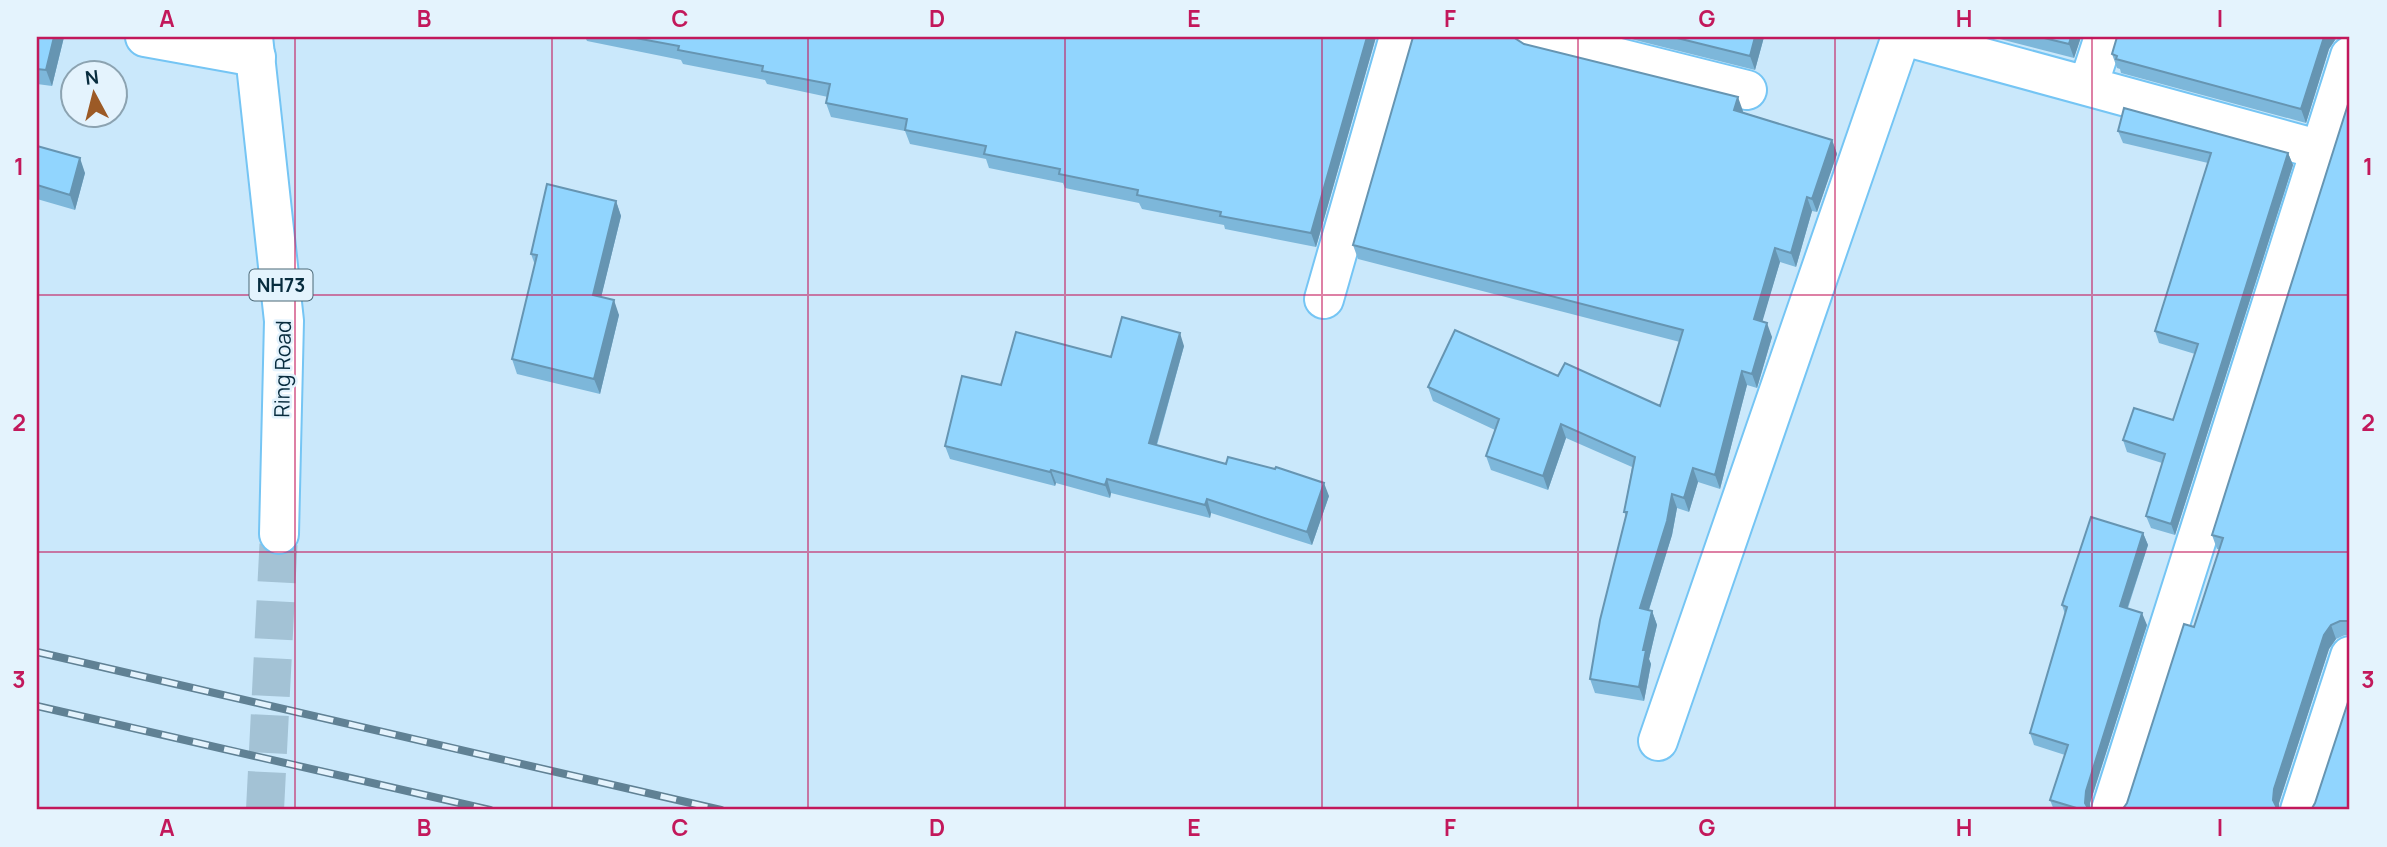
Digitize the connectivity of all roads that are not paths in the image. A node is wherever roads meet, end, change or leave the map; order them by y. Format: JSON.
{"nodes":[{"id":1,"x":145,"y":37,"type":"edge"},
{"id":2,"x":1399,"y":37,"type":"edge"},
{"id":3,"x":1535,"y":37,"type":"edge"},
{"id":4,"x":1904,"y":37,"type":"edge"},
{"id":5,"x":2104,"y":37,"type":"edge"},
{"id":6,"x":255,"y":47,"type":"edge"},
{"id":7,"x":2350,"y":56,"type":"edge"},
{"id":8,"x":2088,"y":86,"type":"junction"},
{"id":9,"x":1747,"y":90,"type":"dead end"},
{"id":10,"x":2321,"y":150,"type":"junction"},
{"id":11,"x":1324,"y":299,"type":"dead end"},
{"id":12,"x":279,"y":534,"type":"tunnel mouth"},
{"id":13,"x":2350,"y":656,"type":"edge"},
{"id":14,"x":1658,"y":741,"type":"dead end"},
{"id":15,"x":2111,"y":810,"type":"edge"},
{"id":16,"x":2300,"y":810,"type":"edge"}],
"edges":[{"from":1,"to":6,"type":"main road"},
{"from":2,"to":11,"type":"main road"},
{"from":3,"to":9,"type":"main road"},
{"from":4,"to":8,"type":"main road"},
{"from":4,"to":14,"type":"main road"},
{"from":5,"to":8,"type":"main road"},
{"from":6,"to":12,"type":"main road","name":"Ring Road","number":"NH73"},
{"from":7,"to":10,"type":"main road"},
{"from":8,"to":10,"type":"main road"},
{"from":10,"to":15,"type":"main road"},
{"from":13,"to":16,"type":"main road"}]}
